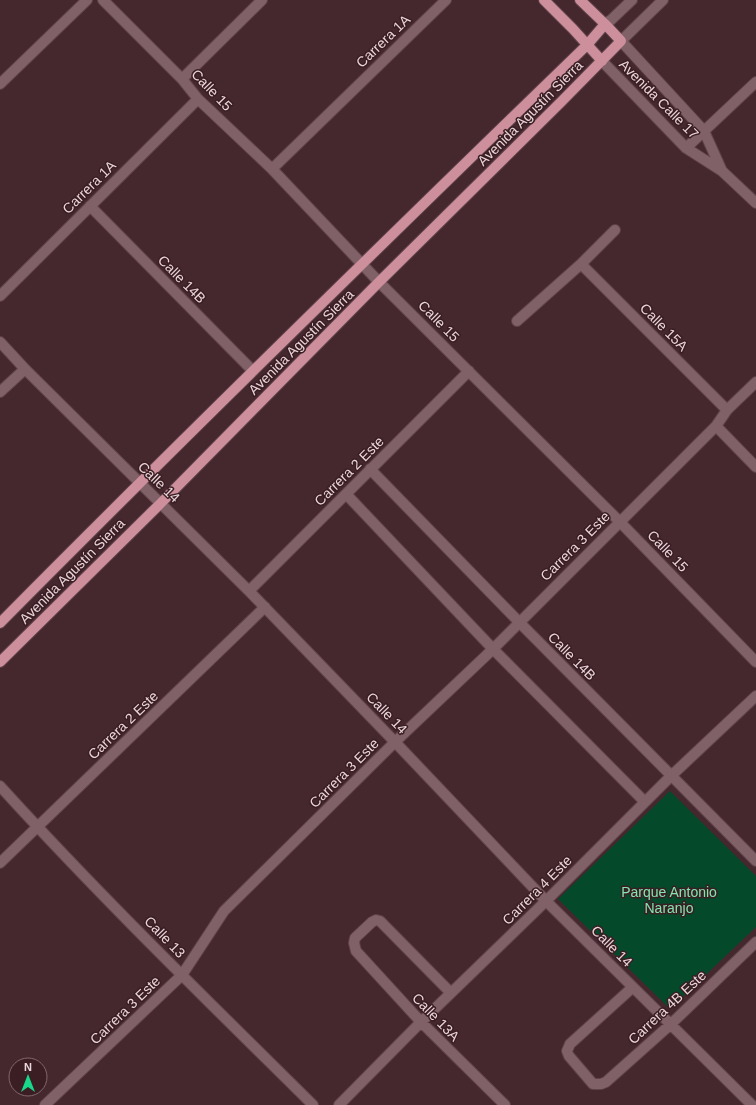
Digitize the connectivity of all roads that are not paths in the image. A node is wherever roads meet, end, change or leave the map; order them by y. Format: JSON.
{"nodes":[{"id":1,"x":88,"y":0,"type":"edge"},
{"id":2,"x":103,"y":0,"type":"edge"},
{"id":3,"x":262,"y":0,"type":"edge"},
{"id":4,"x":446,"y":0,"type":"edge"},
{"id":5,"x":544,"y":0,"type":"edge"},
{"id":6,"x":580,"y":0,"type":"edge"},
{"id":7,"x":632,"y":0,"type":"edge"},
{"id":8,"x":663,"y":0,"type":"edge"},
{"id":9,"x":605,"y":24,"type":"junction"},
{"id":10,"x":621,"y":41,"type":"junction"},
{"id":11,"x":587,"y":44,"type":"junction"},
{"id":12,"x":602,"y":61,"type":"junction"},
{"id":13,"x":182,"y":80,"type":"junction"},
{"id":14,"x":756,"y":82,"type":"edge"},
{"id":15,"x":0,"y":84,"type":"edge"},
{"id":16,"x":198,"y":99,"type":"junction"},
{"id":17,"x":704,"y":130,"type":"junction"},
{"id":18,"x":686,"y":148,"type":"junction"},
{"id":19,"x":272,"y":169,"type":"junction"},
{"id":20,"x":722,"y":171,"type":"junction"},
{"id":21,"x":756,"y":203,"type":"edge"},
{"id":22,"x":90,"y":206,"type":"junction"},
{"id":23,"x":615,"y":230,"type":"dead end"},
{"id":24,"x":362,"y":263,"type":"junction"},
{"id":25,"x":581,"y":264,"type":"junction"},
{"id":26,"x":379,"y":282,"type":"junction"},
{"id":27,"x":0,"y":296,"type":"edge"},
{"id":28,"x":517,"y":321,"type":"dead end"},
{"id":29,"x":0,"y":342,"type":"edge"},
{"id":30,"x":25,"y":369,"type":"junction"},
{"id":31,"x":253,"y":371,"type":"junction"},
{"id":32,"x":469,"y":371,"type":"junction"},
{"id":33,"x":756,"y":382,"type":"edge"},
{"id":34,"x":0,"y":392,"type":"edge"},
{"id":35,"x":727,"y":410,"type":"junction"},
{"id":36,"x":716,"y":426,"type":"junction"},
{"id":37,"x":756,"y":467,"type":"edge"},
{"id":38,"x":370,"y":470,"type":"junction"},
{"id":39,"x":139,"y":482,"type":"junction"},
{"id":40,"x":346,"y":494,"type":"junction"},
{"id":41,"x":161,"y":503,"type":"junction"},
{"id":42,"x":619,"y":522,"type":"junction"},
{"id":43,"x":249,"y":591,"type":"junction"},
{"id":44,"x":265,"y":607,"type":"junction"},
{"id":45,"x":519,"y":622,"type":"junction"},
{"id":46,"x":0,"y":623,"type":"edge"},
{"id":47,"x":493,"y":649,"type":"junction"},
{"id":48,"x":0,"y":662,"type":"edge"},
{"id":49,"x":756,"y":662,"type":"edge"},
{"id":50,"x":756,"y":696,"type":"edge"},
{"id":51,"x":395,"y":742,"type":"junction"},
{"id":52,"x":671,"y":776,"type":"junction"},
{"id":53,"x":0,"y":786,"type":"edge"},
{"id":54,"x":646,"y":802,"type":"junction"},
{"id":55,"x":37,"y":826,"type":"junction"},
{"id":56,"x":756,"y":861,"type":"edge"},
{"id":57,"x":0,"y":863,"type":"edge"},
{"id":58,"x":546,"y":901,"type":"junction"},
{"id":59,"x":756,"y":942,"type":"edge"},
{"id":60,"x":182,"y":975,"type":"junction"},
{"id":61,"x":633,"y":987,"type":"junction"},
{"id":62,"x":451,"y":993,"type":"junction"},
{"id":63,"x":421,"y":1022,"type":"junction"},
{"id":64,"x":671,"y":1024,"type":"junction"},
{"id":65,"x":45,"y":1105,"type":"edge"},
{"id":66,"x":312,"y":1105,"type":"edge"},
{"id":67,"x":339,"y":1105,"type":"edge"},
{"id":68,"x":505,"y":1105,"type":"edge"},
{"id":69,"x":754,"y":1105,"type":"edge"}],
"edges":[{"from":1,"to":15,"type":"street"},
{"from":2,"to":13,"type":"street","name":"Calle 15"},
{"from":3,"to":13,"type":"street"},
{"from":4,"to":19,"type":"street","name":"Carrera 1A"},
{"from":5,"to":11,"type":"main road","name":"Avenida Calle 17"},
{"from":6,"to":9,"type":"main road","name":"Avenida Calle 17"},
{"from":7,"to":9,"type":"street"},
{"from":8,"to":10,"type":"street"},
{"from":9,"to":10,"type":"main road","name":"Avenida Calle 17"},
{"from":9,"to":11,"type":"main road","name":"Avenida Agustín Sierra"},
{"from":10,"to":12,"type":"main road","name":"Avenida Agustín Sierra"},
{"from":10,"to":17,"type":"street","name":"Avenida Calle 17"},
{"from":11,"to":12,"type":"main road","name":"Avenida Calle 17"},
{"from":11,"to":24,"type":"main road","name":"Avenida Agustín Sierra"},
{"from":12,"to":18,"type":"street","name":"Avenida Calle 17"},
{"from":12,"to":26,"type":"main road","name":"Avenida Agustín Sierra"},
{"from":13,"to":16,"type":"street","name":"Calle 15"},
{"from":14,"to":17,"type":"street"},
{"from":16,"to":19,"type":"street","name":"Calle 15"},
{"from":16,"to":22,"type":"street","name":"Carrera 1A"},
{"from":17,"to":18,"type":"street"},
{"from":17,"to":20,"type":"street","name":"Avenida Calle 17"},
{"from":18,"to":20,"type":"street","name":"Avenida Calle 17"},
{"from":19,"to":24,"type":"street","name":"Calle 15"},
{"from":20,"to":21,"type":"street"},
{"from":22,"to":27,"type":"street","name":"Carrera 1A"},
{"from":22,"to":31,"type":"street","name":"Calle 14B"},
{"from":23,"to":25,"type":"street"},
{"from":24,"to":26,"type":"street","name":"Calle 15"},
{"from":24,"to":31,"type":"main road","name":"Avenida Agustín Sierra"},
{"from":25,"to":28,"type":"street"},
{"from":25,"to":35,"type":"street","name":"Calle 15A"},
{"from":26,"to":32,"type":"street","name":"Calle 15"},
{"from":26,"to":41,"type":"main road","name":"Avenida Agustín Sierra"},
{"from":29,"to":30,"type":"street","name":"Calle 14"},
{"from":30,"to":34,"type":"street"},
{"from":30,"to":39,"type":"street","name":"Calle 14"},
{"from":31,"to":39,"type":"main road","name":"Avenida Agustín Sierra"},
{"from":32,"to":38,"type":"street","name":"Carrera 2 Este"},
{"from":32,"to":42,"type":"street","name":"Calle 15"},
{"from":33,"to":35,"type":"street","name":"Carrera 3 Este"},
{"from":35,"to":36,"type":"street","name":"Carrera 3 Este"},
{"from":36,"to":37,"type":"street"},
{"from":36,"to":42,"type":"street","name":"Carrera 3 Este"},
{"from":38,"to":40,"type":"street","name":"Carrera 2 Este"},
{"from":38,"to":45,"type":"street","name":"Calle 14B"},
{"from":39,"to":41,"type":"street","name":"Calle 14"},
{"from":39,"to":46,"type":"main road","name":"Avenida Agustín Sierra"},
{"from":40,"to":43,"type":"street","name":"Carrera 2 Este"},
{"from":40,"to":47,"type":"street"},
{"from":41,"to":43,"type":"street","name":"Calle 14"},
{"from":41,"to":48,"type":"main road","name":"Avenida Agustín Sierra"},
{"from":42,"to":45,"type":"street","name":"Carrera 3 Este"},
{"from":42,"to":49,"type":"street","name":"Calle 15"},
{"from":43,"to":44,"type":"street","name":"Calle 14"},
{"from":44,"to":51,"type":"street","name":"Calle 14"},
{"from":44,"to":55,"type":"street","name":"Carrera 2 Este"},
{"from":45,"to":47,"type":"street","name":"Carrera 3 Este"},
{"from":45,"to":52,"type":"street","name":"Calle 14B"},
{"from":47,"to":51,"type":"street","name":"Carrera 3 Este"},
{"from":47,"to":54,"type":"street"},
{"from":50,"to":52,"type":"street","name":"Carrera 4 Este"},
{"from":51,"to":58,"type":"street","name":"Calle 14"},
{"from":51,"to":60,"type":"street","name":"Carrera 3 Este"},
{"from":52,"to":54,"type":"street","name":"Carrera 4 Este"},
{"from":52,"to":56,"type":"street","name":"Calle 14B"},
{"from":53,"to":55,"type":"street","name":"Calle 13"},
{"from":54,"to":58,"type":"street","name":"Carrera 4 Este"},
{"from":55,"to":57,"type":"street","name":"Carrera 2 Este"},
{"from":55,"to":60,"type":"street","name":"Calle 13"},
{"from":58,"to":61,"type":"street","name":"Calle 14"},
{"from":58,"to":62,"type":"street","name":"Carrera 4 Este"},
{"from":59,"to":64,"type":"street","name":"Carrera 4B Este"},
{"from":60,"to":65,"type":"street","name":"Carrera 3 Este"},
{"from":60,"to":66,"type":"street","name":"Calle 13"},
{"from":61,"to":64,"type":"street","name":"Calle 14"},
{"from":61,"to":64,"type":"street","name":"Carrera 4B Este"},
{"from":62,"to":63,"type":"street","name":"Carrera 4 Este"},
{"from":62,"to":63,"type":"street","name":"Calle 13A"},
{"from":63,"to":67,"type":"street","name":"Carrera 4 Este"},
{"from":63,"to":68,"type":"street","name":"Calle 13A"},
{"from":64,"to":69,"type":"street","name":"Calle 14"}]}
